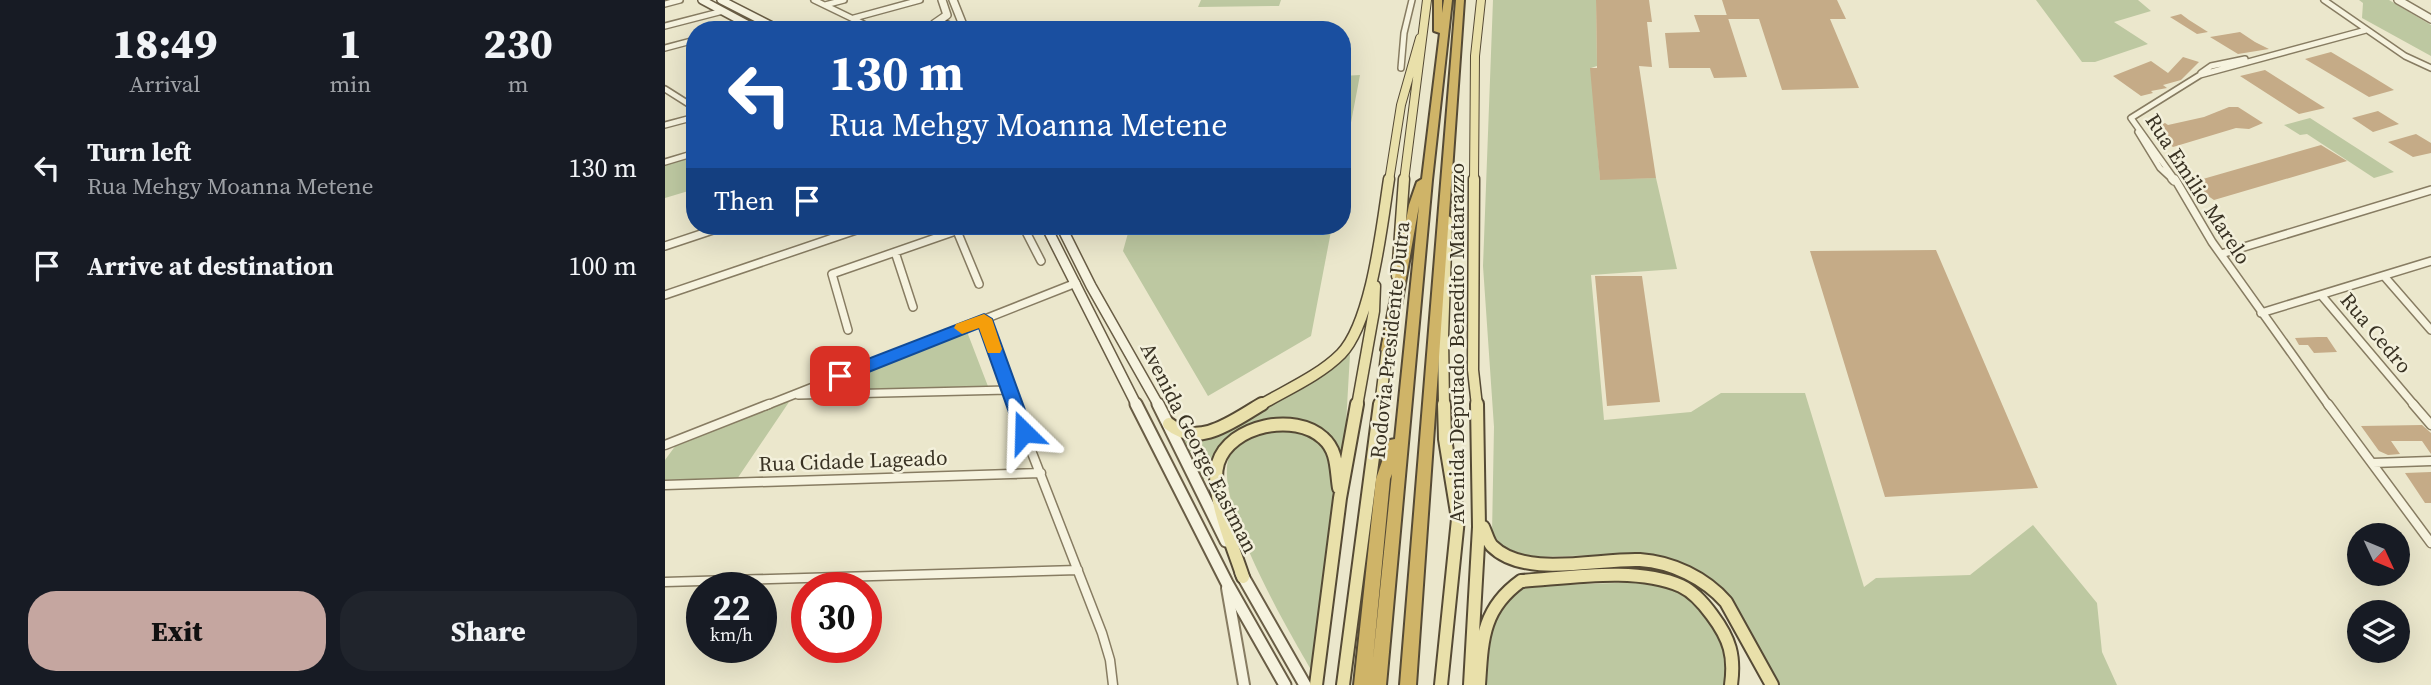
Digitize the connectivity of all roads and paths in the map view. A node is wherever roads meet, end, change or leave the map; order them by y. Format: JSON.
{"nodes":[{"id":1,"x":680,"y":0,"type":"edge"},
{"id":2,"x":702,"y":0,"type":"edge"},
{"id":3,"x":721,"y":0,"type":"edge"},
{"id":4,"x":814,"y":0,"type":"edge"},
{"id":5,"x":844,"y":0,"type":"edge"},
{"id":6,"x":920,"y":0,"type":"edge"},
{"id":7,"x":942,"y":0,"type":"edge"},
{"id":8,"x":953,"y":0,"type":"edge"},
{"id":9,"x":1412,"y":0,"type":"edge"},
{"id":10,"x":1427,"y":0,"type":"edge"},
{"id":11,"x":1438,"y":0,"type":"edge"},
{"id":12,"x":1448,"y":0,"type":"edge"},
{"id":13,"x":1460,"y":0,"type":"edge"},
{"id":14,"x":1481,"y":0,"type":"edge"},
{"id":15,"x":2324,"y":0,"type":"edge"},
{"id":16,"x":2398,"y":0,"type":"edge"},
{"id":17,"x":665,"y":4,"type":"edge"},
{"id":18,"x":825,"y":5,"type":"junction"},
{"id":19,"x":723,"y":11,"type":"junction"},
{"id":20,"x":854,"y":18,"type":"junction"},
{"id":21,"x":2431,"y":19,"type":"edge"},
{"id":22,"x":742,"y":21,"type":"edge"},
{"id":23,"x":763,"y":21,"type":"edge"},
{"id":24,"x":860,"y":21,"type":"edge"},
{"id":25,"x":939,"y":21,"type":"edge"},
{"id":26,"x":960,"y":21,"type":"edge"},
{"id":27,"x":665,"y":26,"type":"edge"},
{"id":28,"x":2366,"y":30,"type":"junction"},
{"id":29,"x":1425,"y":32,"type":"junction"},
{"id":30,"x":686,"y":42,"type":"edge"},
{"id":31,"x":665,"y":48,"type":"edge"},
{"id":32,"x":1440,"y":63,"type":"junction"},
{"id":33,"x":1401,"y":68,"type":"dead end"},
{"id":34,"x":2431,"y":68,"type":"edge"},
{"id":35,"x":665,"y":89,"type":"edge"},
{"id":36,"x":672,"y":93,"type":"junction"},
{"id":37,"x":665,"y":95,"type":"edge"},
{"id":38,"x":686,"y":102,"type":"edge"},
{"id":39,"x":686,"y":119,"type":"edge"},
{"id":40,"x":665,"y":125,"type":"edge"},
{"id":41,"x":686,"y":156,"type":"edge"},
{"id":42,"x":1429,"y":159,"type":"junction"},
{"id":43,"x":665,"y":162,"type":"edge"},
{"id":44,"x":2431,"y":190,"type":"edge"},
{"id":45,"x":1446,"y":198,"type":"junction"},
{"id":46,"x":698,"y":235,"type":"edge"},
{"id":47,"x":842,"y":235,"type":"edge"},
{"id":48,"x":943,"y":235,"type":"edge"},
{"id":49,"x":959,"y":235,"type":"edge"},
{"id":50,"x":1028,"y":235,"type":"edge"},
{"id":51,"x":1051,"y":235,"type":"edge"},
{"id":52,"x":1066,"y":235,"type":"edge"},
{"id":53,"x":665,"y":246,"type":"edge"},
{"id":54,"x":1377,"y":249,"type":"junction"},
{"id":55,"x":895,"y":252,"type":"junction"},
{"id":56,"x":2221,"y":254,"type":"junction"},
{"id":57,"x":1041,"y":261,"type":"dead end"},
{"id":58,"x":2431,"y":261,"type":"edge"},
{"id":59,"x":2384,"y":276,"type":"junction"},
{"id":60,"x":1076,"y":283,"type":"junction"},
{"id":61,"x":979,"y":284,"type":"dead end"},
{"id":62,"x":665,"y":295,"type":"edge"},
{"id":63,"x":2322,"y":296,"type":"junction"},
{"id":64,"x":913,"y":307,"type":"dead end"},
{"id":65,"x":2261,"y":313,"type":"junction"},
{"id":66,"x":984,"y":319,"type":"junction"},
{"id":67,"x":848,"y":330,"type":"dead end"},
{"id":68,"x":2431,"y":330,"type":"edge"},
{"id":69,"x":1387,"y":350,"type":"junction"},
{"id":70,"x":1007,"y":390,"type":"junction"},
{"id":71,"x":792,"y":395,"type":"junction"},
{"id":72,"x":1402,"y":424,"type":"junction"},
{"id":73,"x":1169,"y":425,"type":"junction"},
{"id":74,"x":2431,"y":425,"type":"edge"},
{"id":75,"x":669,"y":444,"type":"edge"},
{"id":76,"x":665,"y":453,"type":"edge"},
{"id":77,"x":2431,"y":461,"type":"edge"},
{"id":78,"x":2373,"y":463,"type":"junction"},
{"id":79,"x":1041,"y":473,"type":"junction"},
{"id":80,"x":665,"y":485,"type":"edge"},
{"id":81,"x":1340,"y":498,"type":"junction"},
{"id":82,"x":1480,"y":499,"type":"junction"},
{"id":83,"x":2429,"y":538,"type":"edge"},
{"id":84,"x":1078,"y":570,"type":"junction"},
{"id":85,"x":1243,"y":577,"type":"junction"},
{"id":86,"x":665,"y":582,"type":"edge"},
{"id":87,"x":1227,"y":583,"type":"junction"},
{"id":88,"x":1113,"y":685,"type":"edge"},
{"id":89,"x":1244,"y":685,"type":"edge"},
{"id":90,"x":1285,"y":685,"type":"edge"},
{"id":91,"x":1305,"y":685,"type":"edge"},
{"id":92,"x":1316,"y":685,"type":"edge"},
{"id":93,"x":1343,"y":685,"type":"edge"},
{"id":94,"x":1361,"y":685,"type":"edge"},
{"id":95,"x":1378,"y":685,"type":"edge"},
{"id":96,"x":1408,"y":685,"type":"edge"},
{"id":97,"x":1441,"y":685,"type":"edge"},
{"id":98,"x":1470,"y":685,"type":"edge"},
{"id":99,"x":1479,"y":685,"type":"edge"},
{"id":100,"x":1731,"y":685,"type":"edge"},
{"id":101,"x":1772,"y":685,"type":"edge"}],
"edges":[{"from":1,"to":17,"type":"street"},
{"from":2,"to":19,"type":"main road"},
{"from":3,"to":23,"type":"main road"},
{"from":4,"to":18,"type":"street"},
{"from":5,"to":18,"type":"street"},
{"from":6,"to":20,"type":"street"},
{"from":7,"to":25,"type":"street"},
{"from":8,"to":26,"type":"street"},
{"from":9,"to":33,"type":"street"},
{"from":10,"to":29,"type":"main road"},
{"from":11,"to":32,"type":"highway"},
{"from":12,"to":32,"type":"highway","name":"Rodovia Presidente Dutra"},
{"from":13,"to":45,"type":"highway","name":"Rodovia Presidente Dutra"},
{"from":14,"to":82,"type":"main road","name":"Avenida Deputado Benedito Matarazzo"},
{"from":15,"to":28,"type":"street"},
{"from":16,"to":21,"type":"street"},
{"from":18,"to":20,"type":"street"},
{"from":19,"to":22,"type":"main road"},
{"from":19,"to":27,"type":"street"},
{"from":20,"to":24,"type":"street"},
{"from":28,"to":34,"type":"street"},
{"from":28,"to":56,"type":"street","name":"Rua Emilio Marelo"},
{"from":29,"to":54,"type":"main road"},
{"from":29,"to":69,"type":"main road","name":"Rodovia Presidente Dutra"},
{"from":30,"to":31,"type":"street"},
{"from":32,"to":42,"type":"highway","name":"Rodovia Presidente Dutra"},
{"from":35,"to":36,"type":"street"},
{"from":36,"to":37,"type":"street"},
{"from":36,"to":38,"type":"street"},
{"from":39,"to":40,"type":"street"},
{"from":41,"to":43,"type":"street"},
{"from":42,"to":69,"type":"highway"},
{"from":42,"to":72,"type":"highway","name":"Rodovia Presidente Dutra"},
{"from":44,"to":56,"type":"street"},
{"from":45,"to":96,"type":"highway","name":"Rodovia Presidente Dutra"},
{"from":45,"to":97,"type":"main road","name":"Avenida Deputado Benedito Matarazzo"},
{"from":46,"to":53,"type":"street"},
{"from":47,"to":62,"type":"street"},
{"from":48,"to":55,"type":"street"},
{"from":49,"to":61,"type":"street"},
{"from":50,"to":57,"type":"street"},
{"from":51,"to":60,"type":"main road","name":"Avenida George Eastman"},
{"from":52,"to":73,"type":"main road","name":"Avenida George Eastman"},
{"from":54,"to":73,"type":"main road"},
{"from":54,"to":81,"type":"main road"},
{"from":55,"to":64,"type":"street"},
{"from":55,"to":67,"type":"street"},
{"from":56,"to":65,"type":"street","name":"Rua Emilio Marelo"},
{"from":58,"to":59,"type":"street"},
{"from":59,"to":63,"type":"street"},
{"from":59,"to":68,"type":"street"},
{"from":60,"to":66,"type":"street"},
{"from":60,"to":87,"type":"main road","name":"Avenida George Eastman"},
{"from":63,"to":65,"type":"street"},
{"from":63,"to":74,"type":"street","name":"Rua Cedro"},
{"from":65,"to":78,"type":"street","name":"Rua Emilio Marelo"},
{"from":66,"to":70,"type":"street"},
{"from":66,"to":71,"type":"street"},
{"from":69,"to":93,"type":"main road","name":"Rodovia Presidente Dutra"},
{"from":70,"to":71,"type":"street"},
{"from":70,"to":79,"type":"street"},
{"from":71,"to":75,"type":"street"},
{"from":72,"to":94,"type":"highway"},
{"from":72,"to":95,"type":"highway","name":"Rodovia Presidente Dutra"},
{"from":73,"to":85,"type":"main road","name":"Avenida George Eastman"},
{"from":75,"to":76,"type":"street"},
{"from":77,"to":78,"type":"street"},
{"from":78,"to":83,"type":"street","name":"Rua Emilio Marelo"},
{"from":79,"to":80,"type":"street","name":"Rua Cidade Lageado"},
{"from":79,"to":84,"type":"street"},
{"from":81,"to":85,"type":"main road"},
{"from":81,"to":92,"type":"main road"},
{"from":82,"to":98,"type":"main road","name":"Avenida Deputado Benedito Matarazzo"},
{"from":82,"to":101,"type":"main road"},
{"from":84,"to":86,"type":"street"},
{"from":84,"to":88,"type":"street"},
{"from":85,"to":91,"type":"main road","name":"Avenida George Eastman"},
{"from":87,"to":89,"type":"street"},
{"from":87,"to":90,"type":"main road","name":"Avenida George Eastman"},
{"from":99,"to":100,"type":"main road"}]}
